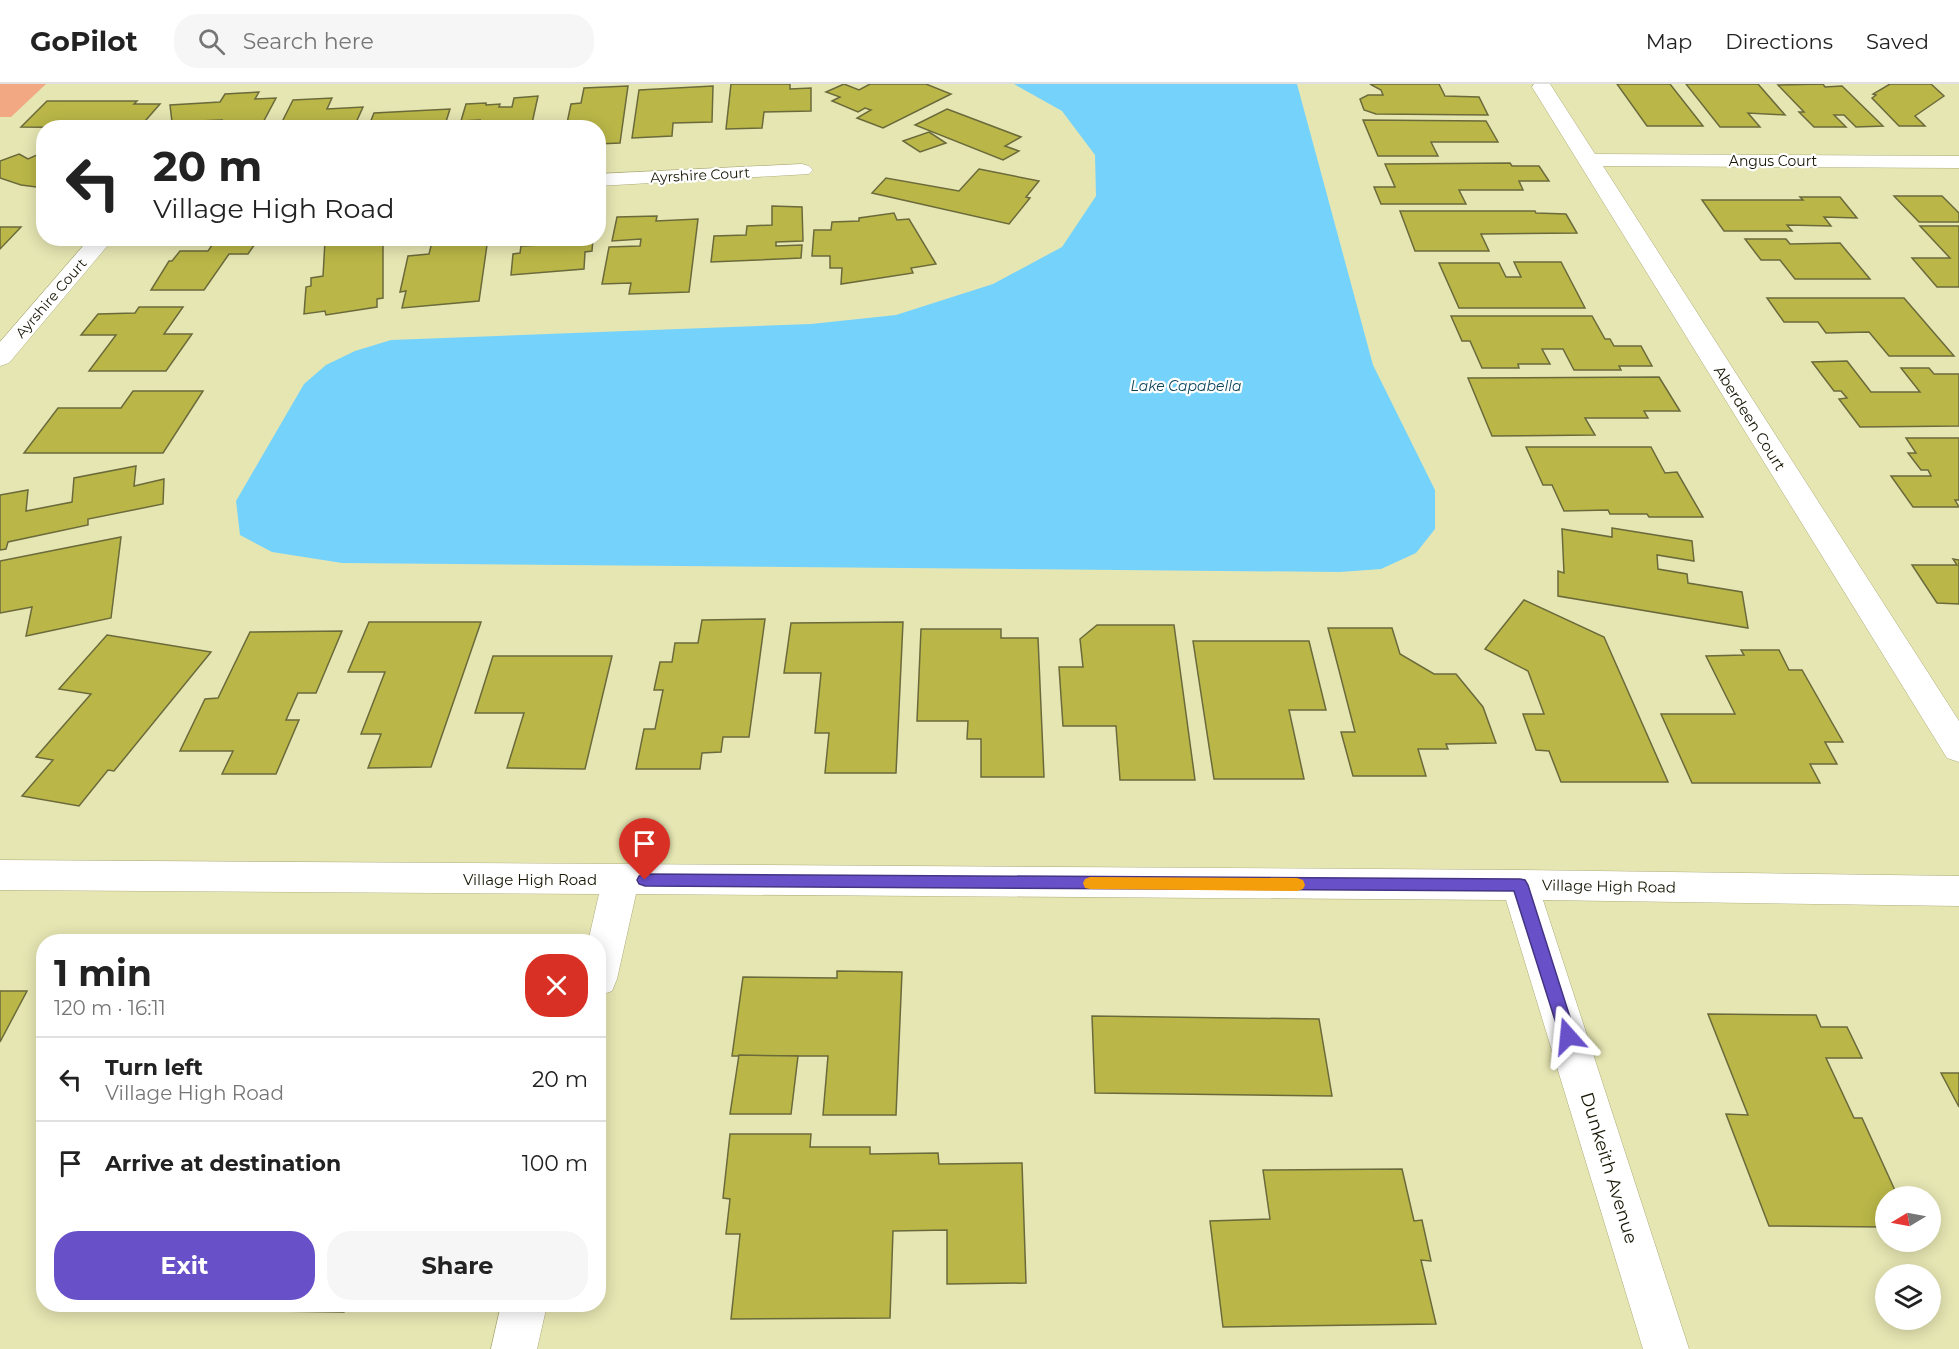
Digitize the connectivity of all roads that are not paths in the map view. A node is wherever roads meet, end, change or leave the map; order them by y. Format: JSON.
{"nodes":[{"id":1,"x":1542,"y":87,"type":"dead end"},
{"id":2,"x":1588,"y":160,"type":"junction"},
{"id":3,"x":1959,"y":162,"type":"edge"},
{"id":4,"x":802,"y":170,"type":"dead end"},
{"id":5,"x":606,"y":180,"type":"edge"},
{"id":6,"x":96,"y":246,"type":"edge"},
{"id":7,"x":0,"y":358,"type":"edge"},
{"id":8,"x":1959,"y":749,"type":"edge"},
{"id":9,"x":0,"y":875,"type":"edge"},
{"id":10,"x":621,"y":880,"type":"junction"},
{"id":11,"x":1520,"y":885,"type":"junction"},
{"id":12,"x":1959,"y":891,"type":"edge"},
{"id":13,"x":606,"y":945,"type":"edge"},
{"id":14,"x":522,"y":1312,"type":"edge"},
{"id":15,"x":514,"y":1349,"type":"edge"},
{"id":16,"x":1666,"y":1349,"type":"edge"}],
"edges":[{"from":1,"to":2,"type":"street","name":"Aberdeen Court"},
{"from":2,"to":3,"type":"street","name":"Angus Court"},
{"from":2,"to":8,"type":"street","name":"Aberdeen Court"},
{"from":4,"to":5,"type":"street","name":"Ayrshire Court"},
{"from":6,"to":7,"type":"street","name":"Ayrshire Court"},
{"from":9,"to":10,"type":"street","name":"Village High Road"},
{"from":10,"to":11,"type":"street","name":"Village High Road"},
{"from":10,"to":13,"type":"street"},
{"from":11,"to":12,"type":"street","name":"Village High Road"},
{"from":11,"to":16,"type":"street","name":"Dunkeith Avenue"},
{"from":14,"to":15,"type":"street"}]}
